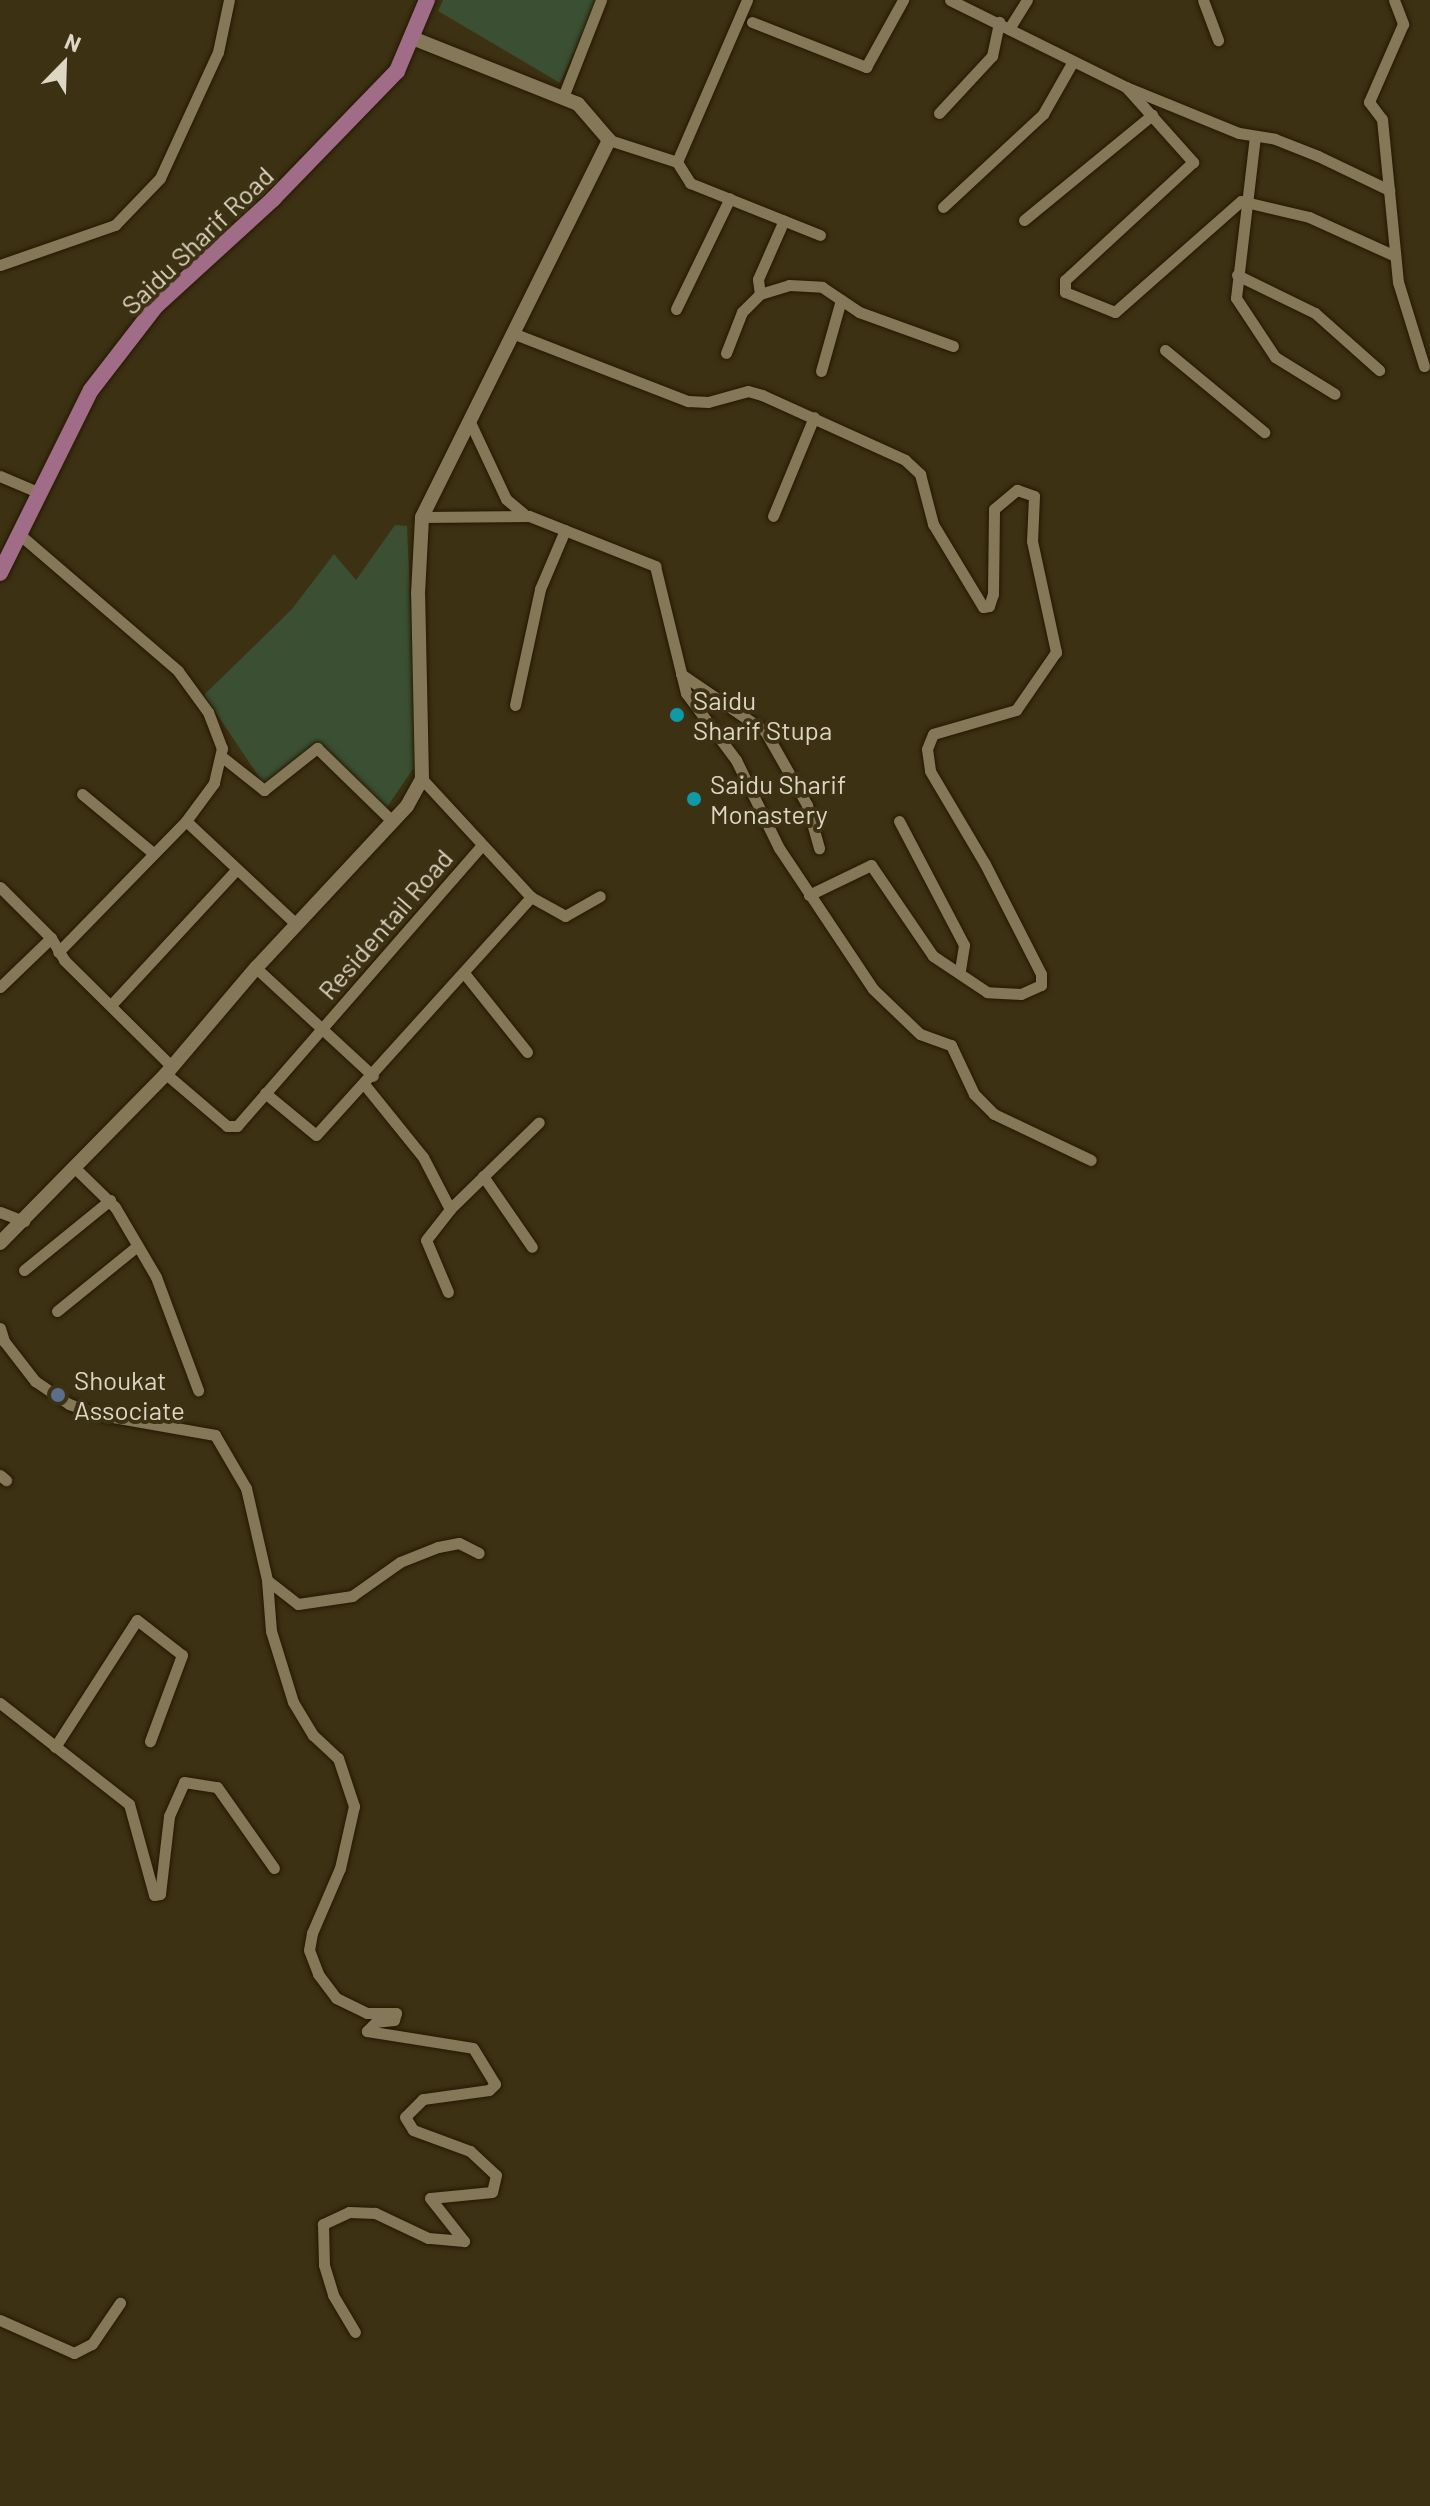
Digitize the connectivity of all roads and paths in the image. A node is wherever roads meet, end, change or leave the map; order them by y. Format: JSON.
{"nodes":[{"id":1,"x":229,"y":0,"type":"edge"},
{"id":2,"x":427,"y":0,"type":"edge"},
{"id":3,"x":601,"y":0,"type":"edge"},
{"id":4,"x":747,"y":0,"type":"edge"},
{"id":5,"x":903,"y":0,"type":"edge"},
{"id":6,"x":950,"y":0,"type":"edge"},
{"id":7,"x":1027,"y":0,"type":"edge"},
{"id":8,"x":1203,"y":0,"type":"edge"},
{"id":9,"x":1394,"y":0,"type":"edge"},
{"id":10,"x":752,"y":22,"type":"dead end"},
{"id":11,"x":999,"y":22,"type":"junction"},
{"id":12,"x":1010,"y":27,"type":"junction"},
{"id":13,"x":412,"y":38,"type":"junction"},
{"id":14,"x":1218,"y":40,"type":"dead end"},
{"id":15,"x":1072,"y":63,"type":"junction"},
{"id":16,"x":1126,"y":87,"type":"junction"},
{"id":17,"x":563,"y":97,"type":"junction"},
{"id":18,"x":939,"y":113,"type":"dead end"},
{"id":19,"x":1152,"y":115,"type":"junction"},
{"id":20,"x":1255,"y":136,"type":"junction"},
{"id":21,"x":609,"y":140,"type":"junction"},
{"id":22,"x":677,"y":162,"type":"junction"},
{"id":23,"x":1389,"y":190,"type":"junction"},
{"id":24,"x":730,"y":198,"type":"junction"},
{"id":25,"x":1251,"y":206,"type":"junction"},
{"id":26,"x":943,"y":207,"type":"dead end"},
{"id":27,"x":784,"y":220,"type":"junction"},
{"id":28,"x":1024,"y":220,"type":"dead end"},
{"id":29,"x":820,"y":235,"type":"dead end"},
{"id":30,"x":1395,"y":256,"type":"junction"},
{"id":31,"x":0,"y":265,"type":"edge"},
{"id":32,"x":1237,"y":275,"type":"junction"},
{"id":33,"x":760,"y":294,"type":"junction"},
{"id":34,"x":841,"y":300,"type":"junction"},
{"id":35,"x":676,"y":309,"type":"dead end"},
{"id":36,"x":515,"y":334,"type":"junction"},
{"id":37,"x":953,"y":346,"type":"dead end"},
{"id":38,"x":1165,"y":350,"type":"dead end"},
{"id":39,"x":726,"y":353,"type":"dead end"},
{"id":40,"x":1424,"y":366,"type":"dead end"},
{"id":41,"x":1379,"y":370,"type":"dead end"},
{"id":42,"x":821,"y":371,"type":"dead end"},
{"id":43,"x":1335,"y":394,"type":"dead end"},
{"id":44,"x":814,"y":417,"type":"junction"},
{"id":45,"x":469,"y":420,"type":"junction"},
{"id":46,"x":1264,"y":432,"type":"dead end"},
{"id":47,"x":0,"y":476,"type":"edge"},
{"id":48,"x":40,"y":493,"type":"junction"},
{"id":49,"x":529,"y":516,"type":"junction"},
{"id":50,"x":773,"y":516,"type":"dead end"},
{"id":51,"x":422,"y":517,"type":"junction"},
{"id":52,"x":565,"y":530,"type":"junction"},
{"id":53,"x":19,"y":534,"type":"junction"},
{"id":54,"x":0,"y":573,"type":"edge"},
{"id":55,"x":680,"y":674,"type":"junction"},
{"id":56,"x":515,"y":705,"type":"dead end"},
{"id":57,"x":221,"y":756,"type":"junction"},
{"id":58,"x":422,"y":779,"type":"junction"},
{"id":59,"x":82,"y":794,"type":"dead end"},
{"id":60,"x":186,"y":821,"type":"junction"},
{"id":61,"x":392,"y":821,"type":"junction"},
{"id":62,"x":899,"y":821,"type":"dead end"},
{"id":63,"x":481,"y":846,"type":"junction"},
{"id":64,"x":819,"y":848,"type":"dead end"},
{"id":65,"x":153,"y":853,"type":"junction"},
{"id":66,"x":237,"y":869,"type":"junction"},
{"id":67,"x":0,"y":887,"type":"edge"},
{"id":68,"x":809,"y":895,"type":"junction"},
{"id":69,"x":600,"y":896,"type":"dead end"},
{"id":70,"x":531,"y":897,"type":"junction"},
{"id":71,"x":296,"y":924,"type":"junction"},
{"id":72,"x":51,"y":938,"type":"junction"},
{"id":73,"x":58,"y":952,"type":"junction"},
{"id":74,"x":256,"y":968,"type":"junction"},
{"id":75,"x":960,"y":971,"type":"junction"},
{"id":76,"x":464,"y":973,"type":"junction"},
{"id":77,"x":0,"y":987,"type":"edge"},
{"id":78,"x":111,"y":1005,"type":"junction"},
{"id":79,"x":323,"y":1030,"type":"junction"},
{"id":80,"x":527,"y":1052,"type":"dead end"},
{"id":81,"x":169,"y":1071,"type":"junction"},
{"id":82,"x":368,"y":1080,"type":"junction"},
{"id":83,"x":265,"y":1093,"type":"junction"},
{"id":84,"x":539,"y":1122,"type":"dead end"},
{"id":85,"x":1091,"y":1160,"type":"dead end"},
{"id":86,"x":76,"y":1169,"type":"junction"},
{"id":87,"x":483,"y":1176,"type":"junction"},
{"id":88,"x":110,"y":1200,"type":"junction"},
{"id":89,"x":450,"y":1209,"type":"junction"},
{"id":90,"x":0,"y":1212,"type":"edge"},
{"id":91,"x":24,"y":1221,"type":"junction"},
{"id":92,"x":1,"y":1239,"type":"edge"},
{"id":93,"x":136,"y":1247,"type":"junction"},
{"id":94,"x":532,"y":1247,"type":"dead end"},
{"id":95,"x":24,"y":1270,"type":"dead end"},
{"id":96,"x":448,"y":1292,"type":"dead end"},
{"id":97,"x":57,"y":1311,"type":"dead end"},
{"id":98,"x":0,"y":1328,"type":"edge"},
{"id":99,"x":198,"y":1390,"type":"dead end"},
{"id":100,"x":479,"y":1553,"type":"dead end"},
{"id":101,"x":267,"y":1580,"type":"junction"},
{"id":102,"x":0,"y":1703,"type":"edge"},
{"id":103,"x":150,"y":1741,"type":"dead end"},
{"id":104,"x":55,"y":1747,"type":"junction"},
{"id":105,"x":274,"y":1868,"type":"dead end"},
{"id":106,"x":120,"y":2303,"type":"dead end"},
{"id":107,"x":0,"y":2320,"type":"edge"},
{"id":108,"x":355,"y":2332,"type":"dead end"}],
"edges":[{"from":1,"to":31,"type":"street"},
{"from":2,"to":13,"type":"main road","name":"Saidu Sharif Road"},
{"from":3,"to":17,"type":"street"},
{"from":4,"to":22,"type":"street"},
{"from":5,"to":10,"type":"street"},
{"from":6,"to":11,"type":"street"},
{"from":7,"to":12,"type":"street"},
{"from":8,"to":14,"type":"street"},
{"from":9,"to":23,"type":"street"},
{"from":11,"to":12,"type":"street"},
{"from":11,"to":18,"type":"street"},
{"from":12,"to":15,"type":"street"},
{"from":13,"to":17,"type":"street"},
{"from":13,"to":48,"type":"main road","name":"Saidu Sharif Road"},
{"from":15,"to":16,"type":"street"},
{"from":15,"to":26,"type":"street"},
{"from":16,"to":19,"type":"street"},
{"from":16,"to":20,"type":"street"},
{"from":17,"to":21,"type":"street"},
{"from":19,"to":25,"type":"street"},
{"from":19,"to":28,"type":"street"},
{"from":20,"to":23,"type":"street"},
{"from":20,"to":25,"type":"street"},
{"from":21,"to":22,"type":"street"},
{"from":21,"to":36,"type":"street"},
{"from":22,"to":24,"type":"street"},
{"from":23,"to":30,"type":"street"},
{"from":24,"to":27,"type":"street"},
{"from":24,"to":35,"type":"street"},
{"from":25,"to":30,"type":"street"},
{"from":25,"to":32,"type":"street"},
{"from":27,"to":29,"type":"street"},
{"from":27,"to":33,"type":"street"},
{"from":30,"to":40,"type":"street"},
{"from":32,"to":41,"type":"street"},
{"from":32,"to":43,"type":"street"},
{"from":33,"to":34,"type":"street"},
{"from":33,"to":39,"type":"street"},
{"from":34,"to":37,"type":"street"},
{"from":34,"to":42,"type":"street"},
{"from":36,"to":44,"type":"street"},
{"from":36,"to":45,"type":"street"},
{"from":38,"to":46,"type":"street"},
{"from":44,"to":50,"type":"street"},
{"from":44,"to":75,"type":"street"},
{"from":45,"to":49,"type":"street"},
{"from":45,"to":51,"type":"street"},
{"from":47,"to":48,"type":"street"},
{"from":48,"to":53,"type":"main road","name":"Saidu Sharif Road"},
{"from":49,"to":51,"type":"street"},
{"from":49,"to":52,"type":"street"},
{"from":51,"to":58,"type":"street"},
{"from":52,"to":55,"type":"street"},
{"from":52,"to":56,"type":"street"},
{"from":53,"to":54,"type":"main road","name":"Saidu Sharif Road"},
{"from":53,"to":57,"type":"street"},
{"from":55,"to":64,"type":"street"},
{"from":55,"to":68,"type":"street"},
{"from":57,"to":60,"type":"street"},
{"from":57,"to":61,"type":"street"},
{"from":58,"to":61,"type":"street"},
{"from":58,"to":63,"type":"street"},
{"from":59,"to":65,"type":"street"},
{"from":60,"to":65,"type":"street"},
{"from":60,"to":66,"type":"street"},
{"from":61,"to":71,"type":"street"},
{"from":62,"to":75,"type":"street"},
{"from":63,"to":70,"type":"street"},
{"from":63,"to":79,"type":"street","name":"Residentail Road"},
{"from":65,"to":73,"type":"street"},
{"from":66,"to":71,"type":"street"},
{"from":66,"to":78,"type":"street"},
{"from":67,"to":72,"type":"street"},
{"from":68,"to":75,"type":"street"},
{"from":68,"to":85,"type":"street"},
{"from":69,"to":70,"type":"street"},
{"from":70,"to":76,"type":"street"},
{"from":71,"to":74,"type":"street"},
{"from":72,"to":73,"type":"street"},
{"from":72,"to":77,"type":"street"},
{"from":73,"to":78,"type":"street"},
{"from":74,"to":79,"type":"street"},
{"from":74,"to":81,"type":"street"},
{"from":76,"to":80,"type":"street"},
{"from":76,"to":82,"type":"street"},
{"from":78,"to":81,"type":"street"},
{"from":79,"to":82,"type":"street"},
{"from":79,"to":83,"type":"street","name":"Residentail Road"},
{"from":81,"to":83,"type":"street","name":"Residentail Road"},
{"from":81,"to":86,"type":"street"},
{"from":82,"to":83,"type":"street"},
{"from":82,"to":89,"type":"street"},
{"from":84,"to":87,"type":"street"},
{"from":86,"to":88,"type":"street"},
{"from":86,"to":91,"type":"street"},
{"from":87,"to":89,"type":"street"},
{"from":87,"to":94,"type":"street"},
{"from":88,"to":93,"type":"street"},
{"from":88,"to":95,"type":"street"},
{"from":89,"to":96,"type":"street"},
{"from":90,"to":91,"type":"street"},
{"from":91,"to":92,"type":"street"},
{"from":93,"to":97,"type":"street"},
{"from":93,"to":99,"type":"street"},
{"from":98,"to":101,"type":"street"},
{"from":100,"to":101,"type":"street"},
{"from":101,"to":108,"type":"street"},
{"from":102,"to":104,"type":"street"},
{"from":103,"to":104,"type":"street"},
{"from":104,"to":105,"type":"street"},
{"from":106,"to":107,"type":"street"}]}
